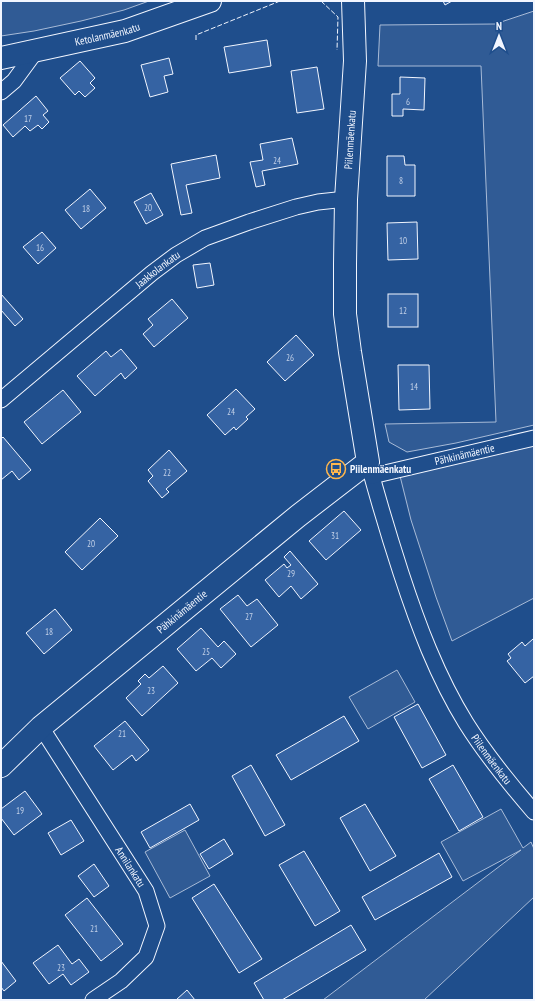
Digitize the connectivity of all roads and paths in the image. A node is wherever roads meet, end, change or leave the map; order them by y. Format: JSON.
{"nodes":[{"id":1,"x":210,"y":1,"type":"edge"},
{"id":2,"x":353,"y":1,"type":"edge"},
{"id":3,"x":36,"y":51,"type":"junction"},
{"id":4,"x":1,"y":58,"type":"edge"},
{"id":5,"x":1,"y":92,"type":"edge"},
{"id":6,"x":346,"y":199,"type":"junction"},
{"id":7,"x":1,"y":400,"type":"edge"},
{"id":8,"x":534,"y":438,"type":"edge"},
{"id":9,"x":370,"y":469,"type":"junction"},
{"id":10,"x":42,"y":727,"type":"junction"},
{"id":11,"x":1,"y":766,"type":"edge"},
{"id":12,"x":534,"y":812,"type":"edge"},
{"id":13,"x":93,"y":1000,"type":"edge"}],
"edges":[{"from":1,"to":3,"type":"street","name":"Ketolanmäenkatu"},
{"from":2,"to":6,"type":"street","name":"Piilenmäenkatu"},
{"from":3,"to":4,"type":"street","name":"Ketolanmäenkatu"},
{"from":3,"to":5,"type":"street"},
{"from":6,"to":7,"type":"street","name":"Jaakkolankatu"},
{"from":6,"to":9,"type":"street","name":"Piilenmäenkatu"},
{"from":8,"to":9,"type":"street","name":"Pähkinämäentie"},
{"from":9,"to":10,"type":"street","name":"Pähkinämäentie"},
{"from":9,"to":12,"type":"street","name":"Piilenmäenkatu"},
{"from":10,"to":11,"type":"street","name":"Pähkinämäentie"},
{"from":10,"to":13,"type":"street","name":"Annilankatu"}]}
